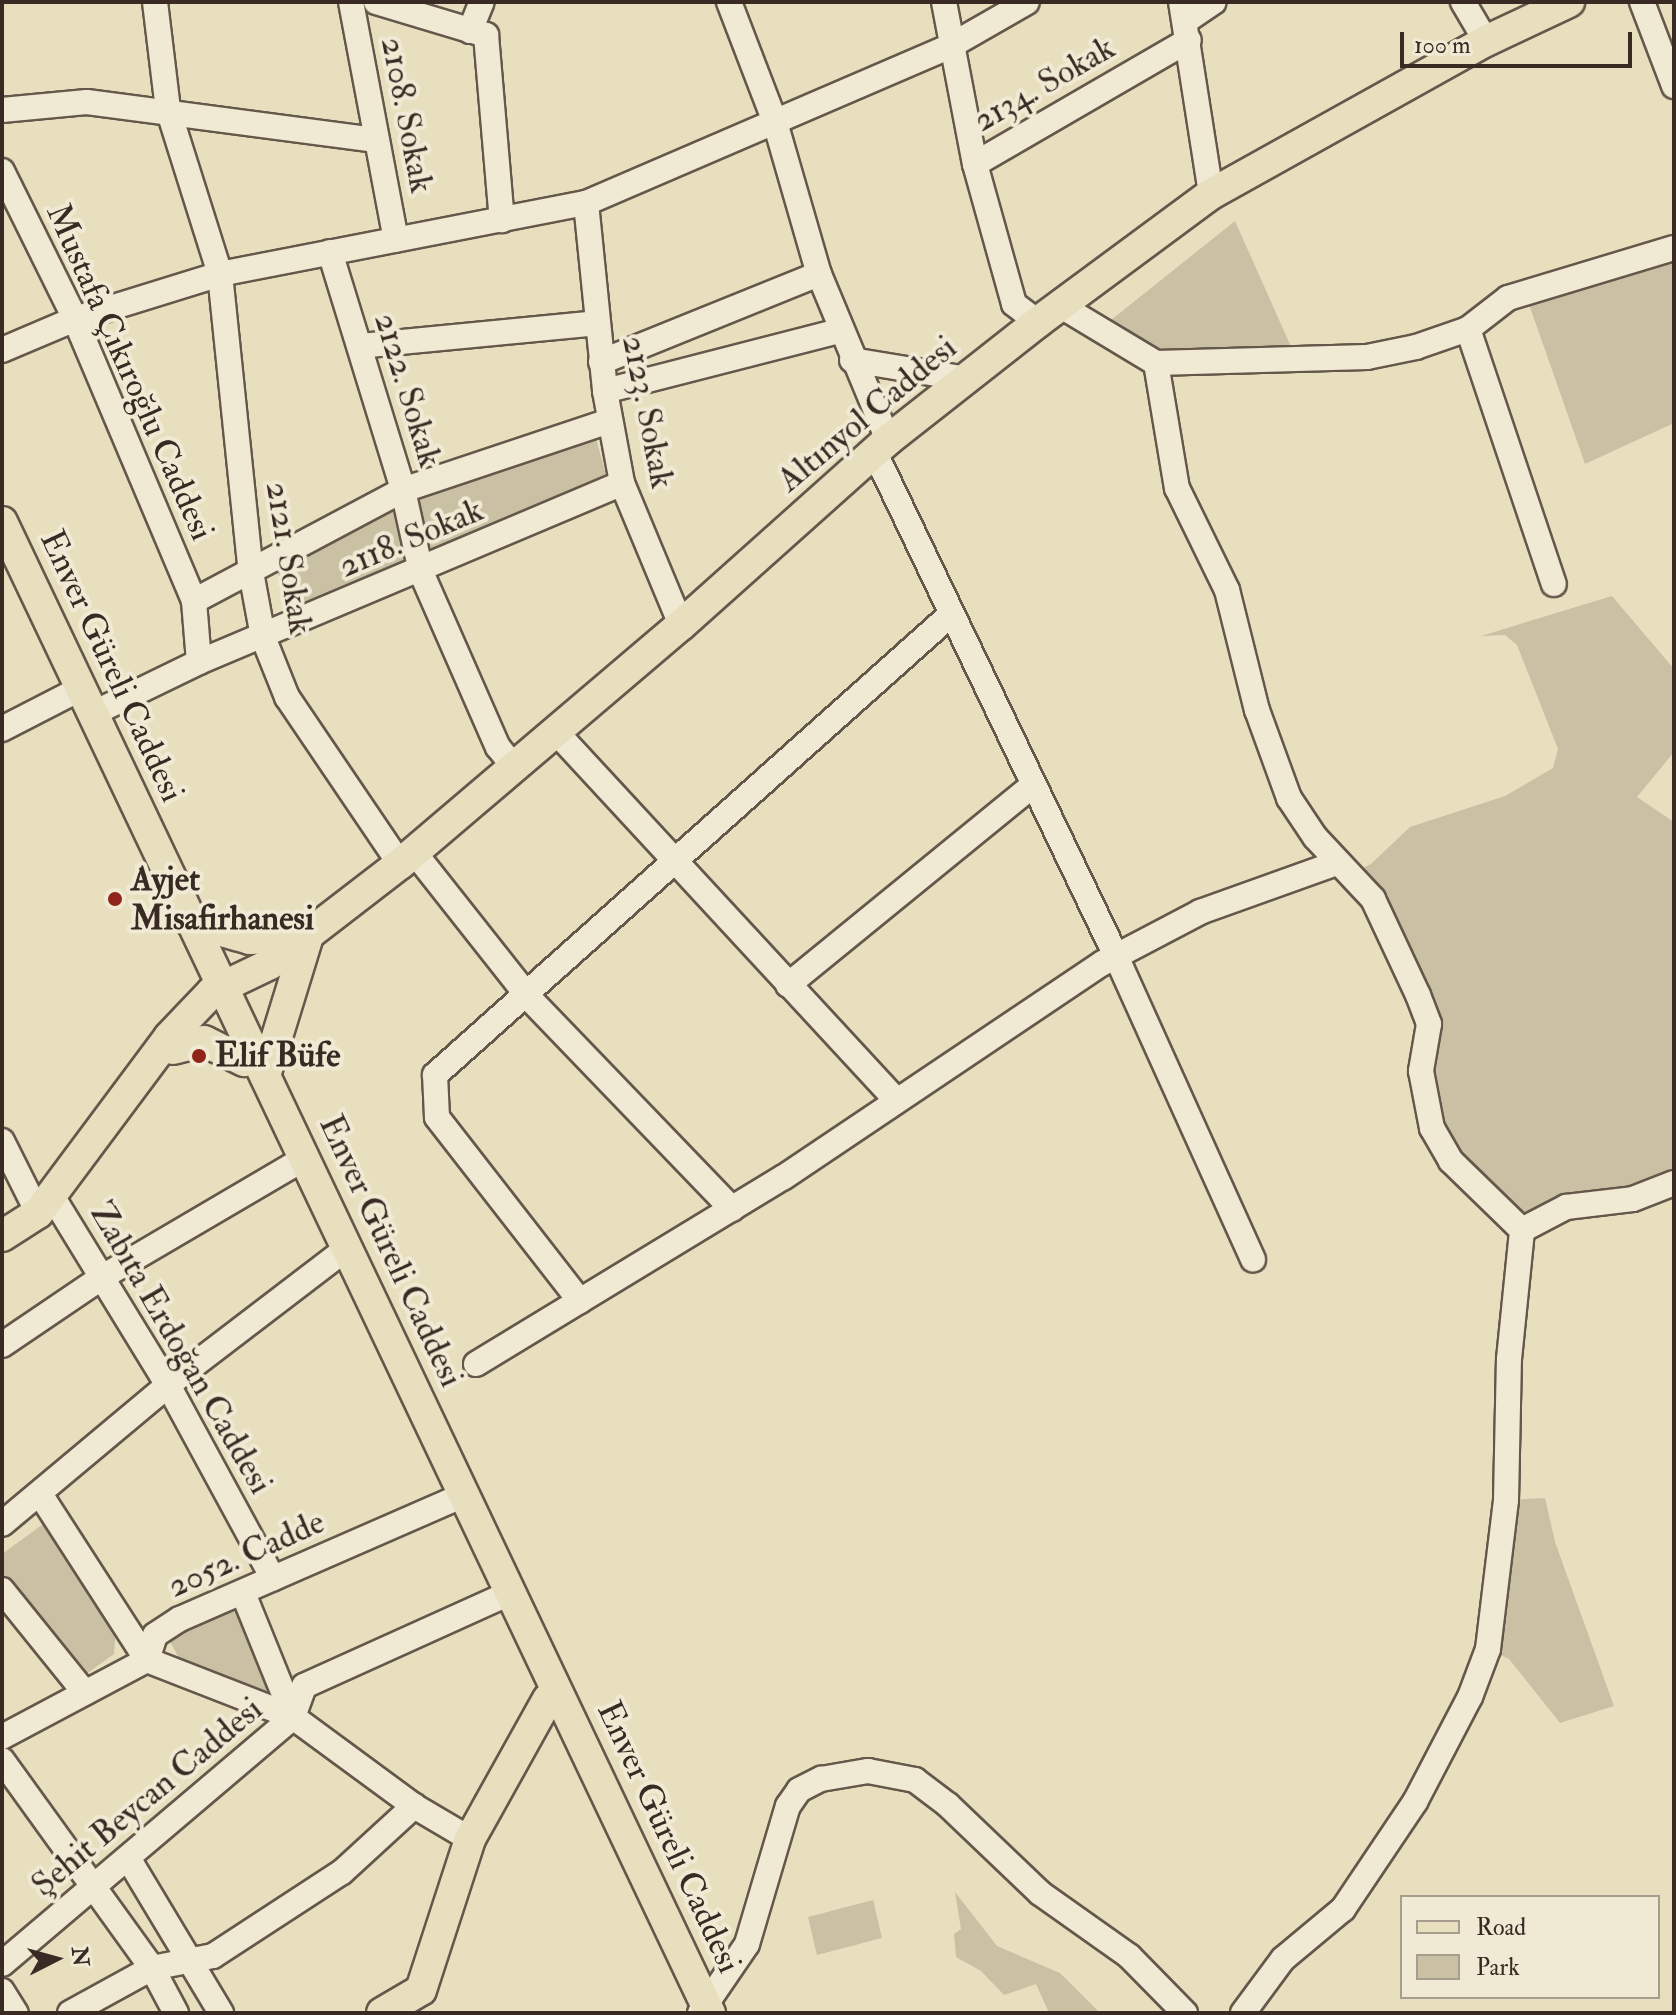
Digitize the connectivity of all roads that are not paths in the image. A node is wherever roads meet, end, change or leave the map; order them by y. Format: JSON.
{"nodes":[{"id":1,"x":155,"y":2,"type":"edge"},
{"id":2,"x":351,"y":2,"type":"edge"},
{"id":3,"x":376,"y":2,"type":"edge"},
{"id":4,"x":482,"y":2,"type":"edge"},
{"id":5,"x":944,"y":2,"type":"edge"},
{"id":6,"x":1027,"y":2,"type":"edge"},
{"id":7,"x":1214,"y":2,"type":"edge"},
{"id":8,"x":1463,"y":2,"type":"edge"},
{"id":9,"x":1569,"y":2,"type":"edge"},
{"id":10,"x":1642,"y":2,"type":"edge"},
{"id":11,"x":734,"y":4,"type":"edge"},
{"id":12,"x":1186,"y":20,"type":"edge"},
{"id":13,"x":470,"y":31,"type":"junction"},
{"id":14,"x":1486,"y":41,"type":"junction"},
{"id":15,"x":952,"y":45,"type":"junction"},
{"id":16,"x":1674,"y":86,"type":"edge"},
{"id":17,"x":168,"y":109,"type":"junction"},
{"id":18,"x":2,"y":110,"type":"edge"},
{"id":19,"x":775,"y":122,"type":"junction"},
{"id":20,"x":377,"y":140,"type":"junction"},
{"id":21,"x":975,"y":164,"type":"junction"},
{"id":22,"x":2,"y":171,"type":"edge"},
{"id":23,"x":1211,"y":194,"type":"junction"},
{"id":24,"x":586,"y":203,"type":"junction"},
{"id":25,"x":502,"y":220,"type":"junction"},
{"id":26,"x":396,"y":240,"type":"junction"},
{"id":27,"x":1674,"y":248,"type":"edge"},
{"id":28,"x":330,"y":252,"type":"junction"},
{"id":29,"x":220,"y":274,"type":"junction"},
{"id":30,"x":819,"y":274,"type":"junction"},
{"id":31,"x":1049,"y":314,"type":"junction"},
{"id":32,"x":75,"y":319,"type":"junction"},
{"id":33,"x":597,"y":323,"type":"junction"},
{"id":34,"x":1468,"y":329,"type":"junction"},
{"id":35,"x":839,"y":331,"type":"junction"},
{"id":36,"x":360,"y":346,"type":"junction"},
{"id":37,"x":2,"y":350,"type":"edge"},
{"id":38,"x":852,"y":360,"type":"junction"},
{"id":39,"x":601,"y":362,"type":"junction"},
{"id":40,"x":1156,"y":363,"type":"junction"},
{"id":41,"x":967,"y":379,"type":"junction"},
{"id":42,"x":605,"y":391,"type":"junction"},
{"id":43,"x":609,"y":421,"type":"junction"},
{"id":44,"x":881,"y":447,"type":"junction"},
{"id":45,"x":622,"y":483,"type":"junction"},
{"id":46,"x":403,"y":490,"type":"junction"},
{"id":47,"x":2,"y":522,"type":"edge"},
{"id":48,"x":2,"y":557,"type":"edge"},
{"id":49,"x":251,"y":572,"type":"junction"},
{"id":50,"x":421,"y":572,"type":"junction"},
{"id":51,"x":1554,"y":584,"type":"dead end"},
{"id":52,"x":194,"y":601,"type":"junction"},
{"id":53,"x":949,"y":616,"type":"junction"},
{"id":54,"x":681,"y":625,"type":"junction"},
{"id":55,"x":263,"y":637,"type":"junction"},
{"id":56,"x":199,"y":662,"type":"junction"},
{"id":57,"x":68,"y":695,"type":"junction"},
{"id":58,"x":94,"y":713,"type":"junction"},
{"id":59,"x":2,"y":729,"type":"edge"},
{"id":60,"x":556,"y":732,"type":"junction"},
{"id":61,"x":514,"y":767,"type":"junction"},
{"id":62,"x":1032,"y":786,"type":"junction"},
{"id":63,"x":407,"y":858,"type":"junction"},
{"id":64,"x":673,"y":862,"type":"junction"},
{"id":65,"x":1337,"y":863,"type":"junction"},
{"id":66,"x":191,"y":922,"type":"junction"},
{"id":67,"x":308,"y":936,"type":"junction"},
{"id":68,"x":1116,"y":956,"type":"junction"},
{"id":69,"x":199,"y":965,"type":"junction"},
{"id":70,"x":788,"y":985,"type":"junction"},
{"id":71,"x":526,"y":993,"type":"junction"},
{"id":72,"x":222,"y":1000,"type":"junction"},
{"id":73,"x":171,"y":1043,"type":"junction"},
{"id":74,"x":254,"y":1068,"type":"junction"},
{"id":75,"x":897,"y":1101,"type":"junction"},
{"id":76,"x":2,"y":1141,"type":"edge"},
{"id":77,"x":293,"y":1165,"type":"junction"},
{"id":78,"x":1674,"y":1183,"type":"edge"},
{"id":79,"x":45,"y":1204,"type":"junction"},
{"id":80,"x":732,"y":1209,"type":"junction"},
{"id":81,"x":1522,"y":1230,"type":"junction"},
{"id":82,"x":2,"y":1236,"type":"edge"},
{"id":83,"x":338,"y":1255,"type":"junction"},
{"id":84,"x":1253,"y":1259,"type":"dead end"},
{"id":85,"x":104,"y":1276,"type":"junction"},
{"id":86,"x":580,"y":1301,"type":"junction"},
{"id":87,"x":2,"y":1345,"type":"edge"},
{"id":88,"x":476,"y":1364,"type":"dead end"},
{"id":89,"x":168,"y":1385,"type":"junction"},
{"id":90,"x":40,"y":1494,"type":"junction"},
{"id":91,"x":452,"y":1500,"type":"junction"},
{"id":92,"x":2,"y":1524,"type":"edge"},
{"id":93,"x":273,"y":1578,"type":"junction"},
{"id":94,"x":2,"y":1590,"type":"edge"},
{"id":95,"x":243,"y":1593,"type":"junction"},
{"id":96,"x":499,"y":1598,"type":"junction"},
{"id":97,"x":147,"y":1660,"type":"junction"},
{"id":98,"x":85,"y":1693,"type":"junction"},
{"id":99,"x":548,"y":1699,"type":"junction"},
{"id":100,"x":293,"y":1717,"type":"junction"},
{"id":101,"x":2,"y":1737,"type":"edge"},
{"id":102,"x":2,"y":1760,"type":"edge"},
{"id":103,"x":414,"y":1806,"type":"junction"},
{"id":104,"x":470,"y":1839,"type":"junction"},
{"id":105,"x":128,"y":1858,"type":"junction"},
{"id":106,"x":95,"y":1886,"type":"junction"},
{"id":107,"x":190,"y":1961,"type":"junction"},
{"id":108,"x":2,"y":1964,"type":"edge"},
{"id":109,"x":152,"y":1968,"type":"junction"},
{"id":110,"x":2,"y":1991,"type":"edge"},
{"id":111,"x":702,"y":2011,"type":"edge"},
{"id":112,"x":16,"y":2013,"type":"edge"},
{"id":113,"x":70,"y":2013,"type":"edge"},
{"id":114,"x":176,"y":2013,"type":"edge"},
{"id":115,"x":221,"y":2013,"type":"edge"},
{"id":116,"x":382,"y":2013,"type":"edge"},
{"id":117,"x":1185,"y":2013,"type":"edge"},
{"id":118,"x":1243,"y":2013,"type":"edge"}],
"edges":[{"from":1,"to":17,"type":"street","name":"2121. Sokak"},
{"from":2,"to":20,"type":"street","name":"2108. Sokak"},
{"from":3,"to":13,"type":"street"},
{"from":4,"to":13,"type":"street"},
{"from":5,"to":15,"type":"street"},
{"from":6,"to":15,"type":"street"},
{"from":7,"to":12,"type":"street","name":"2134. Sokak"},
{"from":8,"to":14,"type":"street"},
{"from":9,"to":14,"type":"main road","name":"Altınyol Caddesi"},
{"from":10,"to":16,"type":"street"},
{"from":11,"to":19,"type":"street"},
{"from":12,"to":21,"type":"street","name":"2134. Sokak"},
{"from":12,"to":23,"type":"street"},
{"from":13,"to":25,"type":"street"},
{"from":14,"to":23,"type":"main road","name":"Altınyol Caddesi"},
{"from":15,"to":19,"type":"street"},
{"from":15,"to":21,"type":"street"},
{"from":17,"to":18,"type":"street"},
{"from":17,"to":20,"type":"street"},
{"from":17,"to":29,"type":"street","name":"2121. Sokak"},
{"from":19,"to":24,"type":"street"},
{"from":19,"to":30,"type":"street"},
{"from":20,"to":26,"type":"street","name":"2108. Sokak"},
{"from":21,"to":31,"type":"street"},
{"from":22,"to":32,"type":"street","name":"Mustafa Çıkıroğlu Caddesi"},
{"from":23,"to":31,"type":"main road","name":"Altınyol Caddesi"},
{"from":24,"to":25,"type":"street"},
{"from":24,"to":33,"type":"street","name":"2123. Sokak"},
{"from":25,"to":26,"type":"street"},
{"from":26,"to":28,"type":"street"},
{"from":27,"to":34,"type":"street"},
{"from":28,"to":29,"type":"street"},
{"from":28,"to":36,"type":"street","name":"2122. Sokak"},
{"from":29,"to":32,"type":"street"},
{"from":29,"to":49,"type":"street","name":"2121. Sokak"},
{"from":30,"to":35,"type":"street"},
{"from":30,"to":39,"type":"street"},
{"from":31,"to":40,"type":"street"},
{"from":31,"to":41,"type":"main road","name":"Altınyol Caddesi"},
{"from":32,"to":37,"type":"street"},
{"from":32,"to":52,"type":"street","name":"Mustafa Çıkıroğlu Caddesi"},
{"from":33,"to":36,"type":"street"},
{"from":33,"to":39,"type":"street","name":"2123. Sokak"},
{"from":34,"to":40,"type":"street"},
{"from":34,"to":51,"type":"street"},
{"from":35,"to":38,"type":"street"},
{"from":35,"to":42,"type":"street"},
{"from":36,"to":46,"type":"street","name":"2122. Sokak"},
{"from":38,"to":41,"type":"street"},
{"from":38,"to":44,"type":"street"},
{"from":39,"to":42,"type":"street","name":"2123. Sokak"},
{"from":40,"to":65,"type":"street"},
{"from":41,"to":44,"type":"main road","name":"Altınyol Caddesi"},
{"from":42,"to":43,"type":"street","name":"2123. Sokak"},
{"from":43,"to":45,"type":"street","name":"2123. Sokak"},
{"from":43,"to":46,"type":"street"},
{"from":44,"to":53,"type":"street"},
{"from":44,"to":54,"type":"main road","name":"Altınyol Caddesi"},
{"from":45,"to":50,"type":"street","name":"2118. Sokak"},
{"from":45,"to":54,"type":"street","name":"2123. Sokak"},
{"from":46,"to":49,"type":"street"},
{"from":46,"to":50,"type":"street","name":"2122. Sokak"},
{"from":47,"to":58,"type":"main road","name":"Enver Güreli Caddesi"},
{"from":48,"to":57,"type":"main road","name":"Enver Güreli Caddesi"},
{"from":49,"to":52,"type":"street"},
{"from":49,"to":55,"type":"street","name":"2121. Sokak"},
{"from":50,"to":55,"type":"street","name":"2118. Sokak"},
{"from":50,"to":61,"type":"street","name":"2122. Sokak"},
{"from":52,"to":56,"type":"street","name":"Mustafa Çıkıroğlu Caddesi"},
{"from":53,"to":62,"type":"street"},
{"from":53,"to":64,"type":"street"},
{"from":54,"to":60,"type":"main road","name":"Altınyol Caddesi"},
{"from":55,"to":56,"type":"street","name":"2118. Sokak"},
{"from":55,"to":63,"type":"street","name":"2121. Sokak"},
{"from":56,"to":58,"type":"street","name":"2118. Sokak"},
{"from":57,"to":59,"type":"street"},
{"from":57,"to":69,"type":"main road","name":"Enver Güreli Caddesi"},
{"from":58,"to":66,"type":"main road","name":"Enver Güreli Caddesi"},
{"from":60,"to":61,"type":"main road","name":"Altınyol Caddesi"},
{"from":60,"to":64,"type":"street"},
{"from":61,"to":63,"type":"main road","name":"Altınyol Caddesi"},
{"from":62,"to":68,"type":"street"},
{"from":62,"to":70,"type":"street"},
{"from":63,"to":67,"type":"main road","name":"Altınyol Caddesi"},
{"from":63,"to":71,"type":"street","name":"2121. Sokak"},
{"from":64,"to":70,"type":"street"},
{"from":64,"to":71,"type":"street"},
{"from":65,"to":68,"type":"street"},
{"from":65,"to":81,"type":"street"},
{"from":66,"to":67,"type":"main road"},
{"from":66,"to":72,"type":"main road","name":"Enver Güreli Caddesi"},
{"from":67,"to":72,"type":"main road","name":"Altınyol Caddesi"},
{"from":67,"to":74,"type":"main road"},
{"from":68,"to":75,"type":"street"},
{"from":68,"to":84,"type":"street"},
{"from":69,"to":72,"type":"main road","name":"Enver Güreli Caddesi"},
{"from":69,"to":73,"type":"main road"},
{"from":70,"to":75,"type":"street"},
{"from":71,"to":80,"type":"street","name":"2121. Sokak"},
{"from":71,"to":86,"type":"street"},
{"from":72,"to":73,"type":"main road"},
{"from":72,"to":74,"type":"main road","name":"Enver Güreli Caddesi"},
{"from":73,"to":74,"type":"main road"},
{"from":73,"to":79,"type":"main road"},
{"from":74,"to":77,"type":"main road","name":"Enver Güreli Caddesi"},
{"from":74,"to":111,"type":"main road","name":"Enver Güreli Caddesi"},
{"from":75,"to":80,"type":"street"},
{"from":76,"to":79,"type":"street","name":"Zabıta Erdoğan Caddesi"},
{"from":77,"to":83,"type":"main road","name":"Enver Güreli Caddesi"},
{"from":77,"to":85,"type":"street"},
{"from":78,"to":81,"type":"street"},
{"from":79,"to":82,"type":"main road"},
{"from":79,"to":85,"type":"street","name":"Zabıta Erdoğan Caddesi"},
{"from":80,"to":86,"type":"street"},
{"from":81,"to":118,"type":"street"},
{"from":83,"to":89,"type":"street"},
{"from":83,"to":91,"type":"main road","name":"Enver Güreli Caddesi"},
{"from":85,"to":87,"type":"street"},
{"from":85,"to":89,"type":"street","name":"Zabıta Erdoğan Caddesi"},
{"from":86,"to":88,"type":"street"},
{"from":89,"to":90,"type":"street"},
{"from":89,"to":93,"type":"street","name":"Zabıta Erdoğan Caddesi"},
{"from":90,"to":92,"type":"street"},
{"from":90,"to":97,"type":"street"},
{"from":91,"to":93,"type":"street","name":"2052. Cadde"},
{"from":91,"to":96,"type":"main road","name":"Enver Güreli Caddesi"},
{"from":93,"to":95,"type":"street","name":"2052. Cadde"},
{"from":94,"to":98,"type":"street"},
{"from":95,"to":97,"type":"street","name":"2052. Cadde"},
{"from":95,"to":100,"type":"street"},
{"from":96,"to":99,"type":"main road","name":"Enver Güreli Caddesi"},
{"from":96,"to":100,"type":"street","name":"Şehit Beycan Caddesi"},
{"from":97,"to":98,"type":"street"},
{"from":97,"to":100,"type":"street"},
{"from":98,"to":101,"type":"street"},
{"from":99,"to":104,"type":"main road"},
{"from":99,"to":111,"type":"main road","name":"Enver Güreli Caddesi"},
{"from":100,"to":103,"type":"street"},
{"from":100,"to":105,"type":"street","name":"Şehit Beycan Caddesi"},
{"from":102,"to":106,"type":"street"},
{"from":103,"to":104,"type":"street"},
{"from":103,"to":107,"type":"street"},
{"from":104,"to":116,"type":"main road"},
{"from":105,"to":106,"type":"street","name":"Şehit Beycan Caddesi"},
{"from":105,"to":107,"type":"street"},
{"from":106,"to":108,"type":"street","name":"Şehit Beycan Caddesi"},
{"from":106,"to":109,"type":"street"},
{"from":107,"to":109,"type":"street"},
{"from":107,"to":115,"type":"street"},
{"from":109,"to":113,"type":"street"},
{"from":109,"to":114,"type":"street"},
{"from":110,"to":112,"type":"street"},
{"from":111,"to":117,"type":"street"}]}
